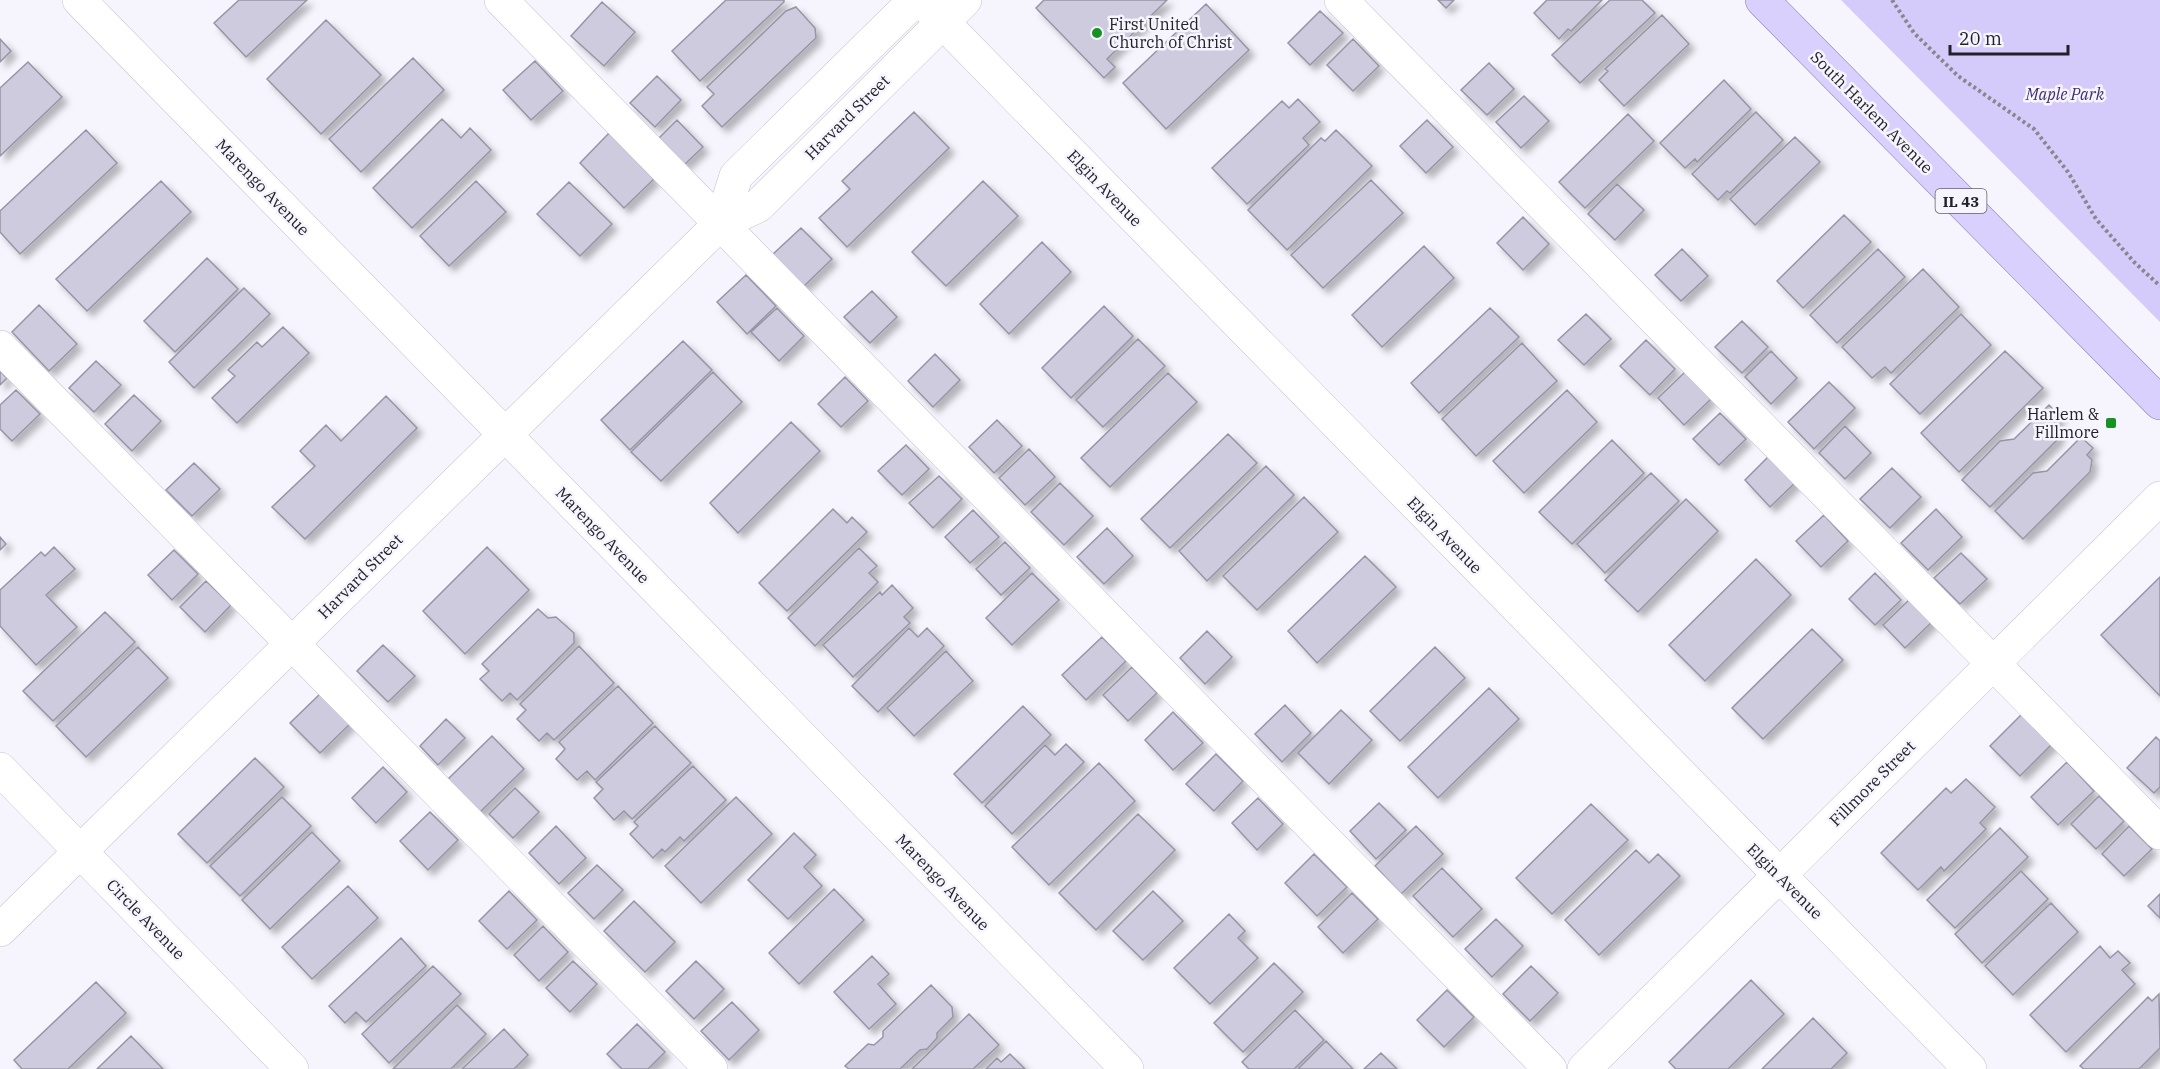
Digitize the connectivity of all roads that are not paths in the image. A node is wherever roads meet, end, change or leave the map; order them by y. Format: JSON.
{"nodes":[{"id":1,"x":79,"y":0,"type":"edge"},
{"id":2,"x":501,"y":0,"type":"edge"},
{"id":3,"x":915,"y":0,"type":"edge"},
{"id":4,"x":1341,"y":0,"type":"edge"},
{"id":5,"x":1762,"y":0,"type":"edge"},
{"id":6,"x":943,"y":7,"type":"edge"},
{"id":7,"x":721,"y":223,"type":"junction"},
{"id":8,"x":0,"y":347,"type":"edge"},
{"id":9,"x":2160,"y":403,"type":"edge"},
{"id":10,"x":505,"y":434,"type":"junction"},
{"id":11,"x":2160,"y":498,"type":"edge"},
{"id":12,"x":292,"y":644,"type":"junction"},
{"id":13,"x":1993,"y":663,"type":"junction"},
{"id":14,"x":0,"y":769,"type":"edge"},
{"id":15,"x":2160,"y":833,"type":"edge"},
{"id":16,"x":81,"y":851,"type":"junction"},
{"id":17,"x":1779,"y":875,"type":"junction"},
{"id":18,"x":0,"y":930,"type":"edge"},
{"id":19,"x":292,"y":1069,"type":"edge"},
{"id":20,"x":711,"y":1069,"type":"edge"},
{"id":21,"x":1127,"y":1069,"type":"edge"},
{"id":22,"x":1550,"y":1069,"type":"edge"},
{"id":23,"x":1584,"y":1069,"type":"edge"},
{"id":24,"x":1970,"y":1069,"type":"edge"}],
"edges":[{"from":1,"to":10,"type":"street","name":"Marengo Avenue"},
{"from":2,"to":7,"type":"street"},
{"from":3,"to":7,"type":"street","name":"Harvard Street"},
{"from":4,"to":13,"type":"street"},
{"from":5,"to":9,"type":"main road","name":"South Harlem Avenue","number":"IL 43"},
{"from":6,"to":7,"type":"street","name":"Harvard Street"},
{"from":6,"to":17,"type":"street","name":"Elgin Avenue"},
{"from":7,"to":10,"type":"street","name":"Harvard Street"},
{"from":7,"to":22,"type":"street"},
{"from":8,"to":12,"type":"street"},
{"from":10,"to":12,"type":"street","name":"Harvard Street"},
{"from":10,"to":21,"type":"street","name":"Marengo Avenue"},
{"from":11,"to":13,"type":"street","name":"Fillmore Street"},
{"from":12,"to":16,"type":"street","name":"Harvard Street"},
{"from":12,"to":20,"type":"street"},
{"from":13,"to":15,"type":"street"},
{"from":13,"to":17,"type":"street","name":"Fillmore Street"},
{"from":14,"to":16,"type":"street","name":"Circle Avenue"},
{"from":16,"to":18,"type":"street","name":"Harvard Street"},
{"from":16,"to":19,"type":"street","name":"Circle Avenue"},
{"from":17,"to":23,"type":"street","name":"Fillmore Street"},
{"from":17,"to":24,"type":"street","name":"Elgin Avenue"}]}
